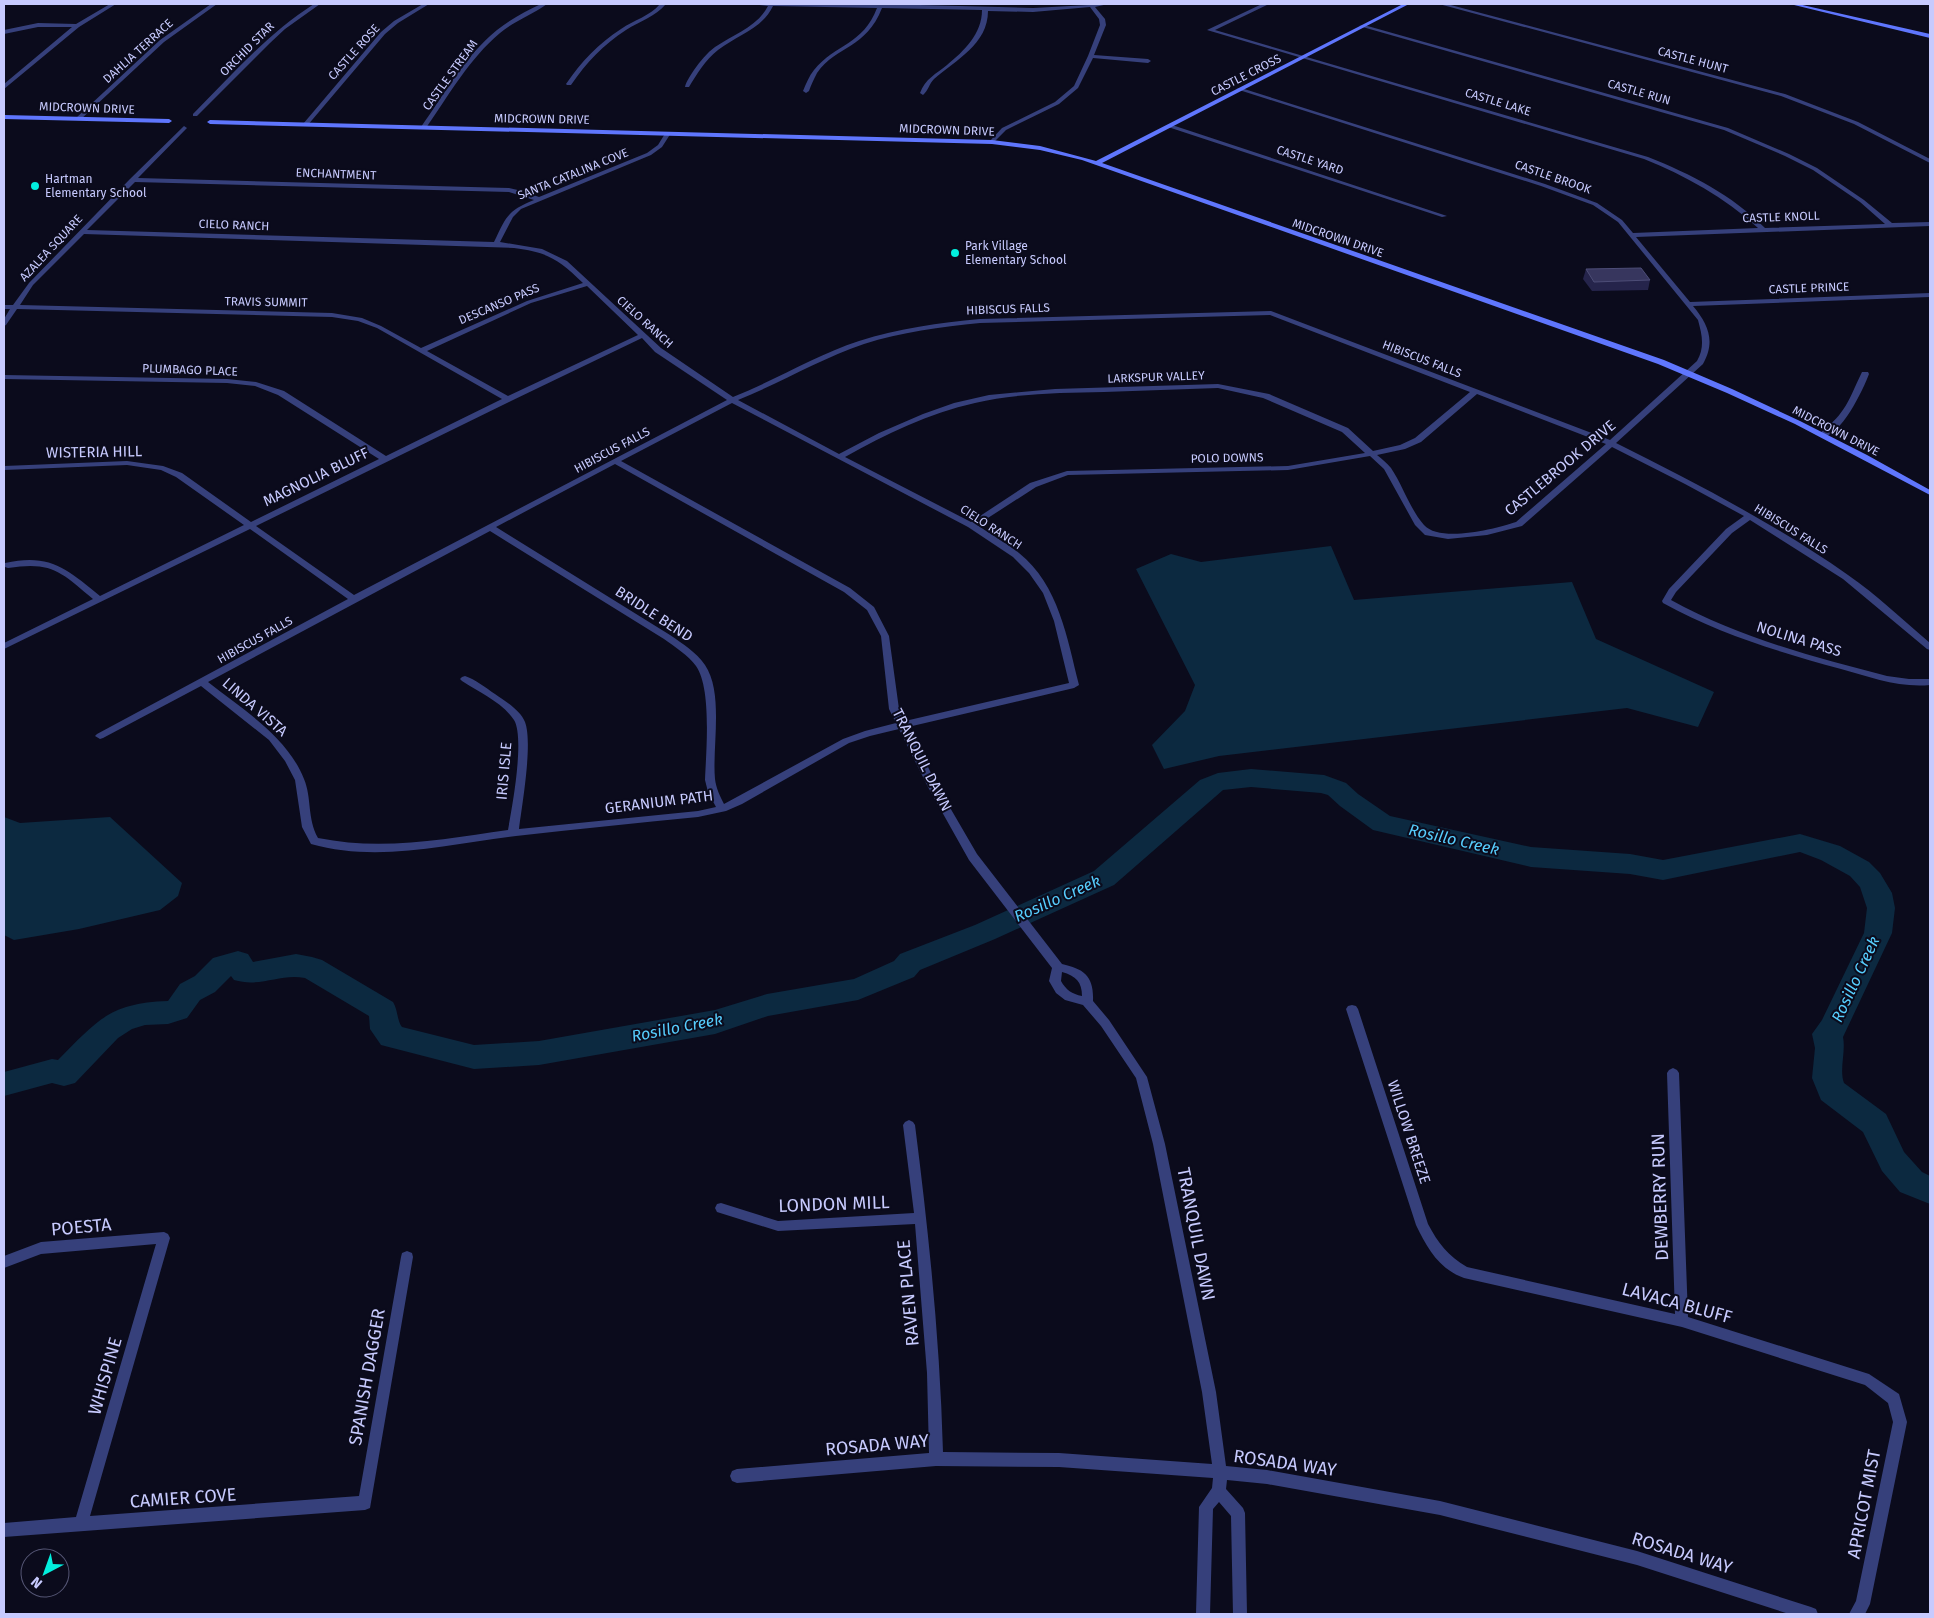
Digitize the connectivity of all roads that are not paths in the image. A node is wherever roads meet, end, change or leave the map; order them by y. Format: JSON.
{"nodes":[{"id":1,"x":113,"y":4,"type":"edge"},
{"id":2,"x":214,"y":4,"type":"edge"},
{"id":3,"x":317,"y":4,"type":"edge"},
{"id":4,"x":426,"y":4,"type":"edge"},
{"id":5,"x":544,"y":4,"type":"edge"},
{"id":6,"x":663,"y":4,"type":"edge"},
{"id":7,"x":753,"y":4,"type":"edge"},
{"id":8,"x":771,"y":4,"type":"edge"},
{"id":9,"x":1106,"y":4,"type":"edge"},
{"id":10,"x":1266,"y":4,"type":"edge"},
{"id":11,"x":1406,"y":4,"type":"edge"},
{"id":12,"x":1442,"y":4,"type":"edge"},
{"id":13,"x":1792,"y":4,"type":"edge"},
{"id":14,"x":880,"y":6,"type":"junction"},
{"id":15,"x":1092,"y":6,"type":"junction"},
{"id":16,"x":985,"y":9,"type":"junction"},
{"id":17,"x":77,"y":26,"type":"junction"},
{"id":18,"x":1362,"y":26,"type":"junction"},
{"id":19,"x":4,"y":32,"type":"edge"},
{"id":20,"x":1930,"y":36,"type":"edge"},
{"id":21,"x":1091,"y":56,"type":"junction"},
{"id":22,"x":1303,"y":56,"type":"junction"},
{"id":23,"x":1148,"y":61,"type":"dead end"},
{"id":24,"x":569,"y":84,"type":"dead end"},
{"id":25,"x":687,"y":86,"type":"dead end"},
{"id":26,"x":4,"y":87,"type":"edge"},
{"id":27,"x":1239,"y":89,"type":"junction"},
{"id":28,"x":806,"y":91,"type":"dead end"},
{"id":29,"x":923,"y":93,"type":"dead end"},
{"id":30,"x":196,"y":115,"type":"dead end"},
{"id":31,"x":4,"y":117,"type":"edge"},
{"id":32,"x":78,"y":119,"type":"junction"},
{"id":33,"x":170,"y":121,"type":"dead end"},
{"id":34,"x":210,"y":122,"type":"dead end"},
{"id":35,"x":305,"y":125,"type":"junction"},
{"id":36,"x":1170,"y":126,"type":"junction"},
{"id":37,"x":424,"y":127,"type":"junction"},
{"id":38,"x":184,"y":128,"type":"dead end"},
{"id":39,"x":668,"y":133,"type":"junction"},
{"id":40,"x":992,"y":142,"type":"junction"},
{"id":41,"x":1930,"y":161,"type":"edge"},
{"id":42,"x":1096,"y":164,"type":"junction"},
{"id":43,"x":132,"y":180,"type":"junction"},
{"id":44,"x":538,"y":199,"type":"junction"},
{"id":45,"x":1444,"y":216,"type":"dead end"},
{"id":46,"x":1930,"y":224,"type":"edge"},
{"id":47,"x":1890,"y":226,"type":"junction"},
{"id":48,"x":1762,"y":229,"type":"junction"},
{"id":49,"x":81,"y":232,"type":"junction"},
{"id":50,"x":1632,"y":235,"type":"junction"},
{"id":51,"x":496,"y":244,"type":"junction"},
{"id":52,"x":588,"y":284,"type":"junction"},
{"id":53,"x":1930,"y":295,"type":"edge"},
{"id":54,"x":1688,"y":304,"type":"junction"},
{"id":55,"x":4,"y":308,"type":"edge"},
{"id":56,"x":14,"y":308,"type":"junction"},
{"id":57,"x":4,"y":324,"type":"edge"},
{"id":58,"x":641,"y":336,"type":"junction"},
{"id":59,"x":422,"y":350,"type":"junction"},
{"id":60,"x":1865,"y":374,"type":"dead end"},
{"id":61,"x":1687,"y":375,"type":"junction"},
{"id":62,"x":4,"y":377,"type":"edge"},
{"id":63,"x":1475,"y":392,"type":"junction"},
{"id":64,"x":508,"y":398,"type":"junction"},
{"id":65,"x":732,"y":400,"type":"junction"},
{"id":66,"x":1646,"y":413,"type":"joint"},
{"id":67,"x":1823,"y":435,"type":"junction"},
{"id":68,"x":1610,"y":443,"type":"junction"},
{"id":69,"x":1372,"y":454,"type":"junction"},
{"id":70,"x":839,"y":457,"type":"junction"},
{"id":71,"x":385,"y":459,"type":"junction"},
{"id":72,"x":615,"y":461,"type":"junction"},
{"id":73,"x":4,"y":468,"type":"edge"},
{"id":74,"x":1930,"y":493,"type":"edge"},
{"id":75,"x":1750,"y":516,"type":"junction"},
{"id":76,"x":250,"y":525,"type":"junction"},
{"id":77,"x":972,"y":525,"type":"junction"},
{"id":78,"x":490,"y":527,"type":"junction"},
{"id":79,"x":1427,"y":532,"type":"joint"},
{"id":80,"x":8,"y":565,"type":"dead end"},
{"id":81,"x":99,"y":599,"type":"junction"},
{"id":82,"x":354,"y":599,"type":"junction"},
{"id":83,"x":4,"y":646,"type":"edge"},
{"id":84,"x":1930,"y":647,"type":"edge"},
{"id":85,"x":465,"y":679,"type":"dead end"},
{"id":86,"x":202,"y":682,"type":"junction"},
{"id":87,"x":1930,"y":682,"type":"edge"},
{"id":88,"x":1074,"y":686,"type":"joint"},
{"id":89,"x":901,"y":724,"type":"junction"},
{"id":90,"x":100,"y":736,"type":"dead end"},
{"id":91,"x":722,"y":809,"type":"junction"},
{"id":92,"x":513,"y":833,"type":"junction"},
{"id":93,"x":315,"y":841,"type":"joint"},
{"id":94,"x":1058,"y":967,"type":"junction"},
{"id":95,"x":1088,"y":1002,"type":"junction"},
{"id":96,"x":1352,"y":1009,"type":"dead end"},
{"id":97,"x":1673,"y":1073,"type":"dead end"},
{"id":98,"x":909,"y":1125,"type":"dead end"},
{"id":99,"x":721,"y":1208,"type":"dead end"},
{"id":100,"x":921,"y":1218,"type":"junction"},
{"id":101,"x":164,"y":1238,"type":"joint"},
{"id":102,"x":407,"y":1257,"type":"dead end"},
{"id":103,"x":1444,"y":1260,"type":"joint"},
{"id":104,"x":4,"y":1262,"type":"edge"},
{"id":105,"x":1682,"y":1320,"type":"junction"},
{"id":106,"x":1894,"y":1398,"type":"joint"},
{"id":107,"x":936,"y":1459,"type":"junction"},
{"id":108,"x":1220,"y":1473,"type":"junction"},
{"id":109,"x":737,"y":1476,"type":"dead end"},
{"id":110,"x":1219,"y":1492,"type":"junction"},
{"id":111,"x":364,"y":1503,"type":"joint"},
{"id":112,"x":81,"y":1524,"type":"junction"},
{"id":113,"x":4,"y":1530,"type":"edge"},
{"id":114,"x":1203,"y":1614,"type":"edge"},
{"id":115,"x":1240,"y":1614,"type":"edge"},
{"id":116,"x":1811,"y":1614,"type":"edge"},
{"id":117,"x":1856,"y":1614,"type":"edge"}],
"edges":[{"from":1,"to":17,"type":"street"},
{"from":2,"to":32,"type":"street","name":"DAHLIA TERRACE"},
{"from":3,"to":30,"type":"street","name":"ORCHID STAR"},
{"from":4,"to":35,"type":"street","name":"CASTLE ROSE"},
{"from":5,"to":37,"type":"street","name":"CASTLE STREAM"},
{"from":6,"to":24,"type":"street"},
{"from":7,"to":8,"type":"street"},
{"from":8,"to":14,"type":"street"},
{"from":8,"to":25,"type":"street"},
{"from":9,"to":15,"type":"street"},
{"from":10,"to":22,"type":"street","name":"CASTLE LAKE"},
{"from":11,"to":18,"type":"street","name":"CASTLE CROSS"},
{"from":12,"to":41,"type":"street","name":"CASTLE HUNT"},
{"from":13,"to":20,"type":"street"},
{"from":14,"to":16,"type":"street"},
{"from":14,"to":28,"type":"street"},
{"from":15,"to":16,"type":"street"},
{"from":15,"to":21,"type":"street"},
{"from":16,"to":29,"type":"street"},
{"from":17,"to":19,"type":"street"},
{"from":17,"to":26,"type":"street"},
{"from":18,"to":22,"type":"street","name":"CASTLE CROSS"},
{"from":18,"to":47,"type":"street","name":"CASTLE RUN"},
{"from":21,"to":23,"type":"street"},
{"from":21,"to":40,"type":"street"},
{"from":22,"to":27,"type":"street","name":"CASTLE CROSS"},
{"from":22,"to":48,"type":"street","name":"CASTLE LAKE"},
{"from":27,"to":36,"type":"street","name":"CASTLE CROSS"},
{"from":27,"to":50,"type":"street","name":"CASTLE BROOK"},
{"from":31,"to":32,"type":"street","name":"MIDCROWN DRIVE"},
{"from":32,"to":33,"type":"street","name":"MIDCROWN DRIVE"},
{"from":34,"to":35,"type":"street","name":"MIDCROWN DRIVE"},
{"from":35,"to":37,"type":"street","name":"MIDCROWN DRIVE"},
{"from":36,"to":42,"type":"street","name":"CASTLE CROSS"},
{"from":36,"to":45,"type":"street","name":"CASTLE YARD"},
{"from":37,"to":39,"type":"street","name":"MIDCROWN DRIVE"},
{"from":38,"to":43,"type":"street","name":"AZALEA SQUARE"},
{"from":39,"to":40,"type":"street","name":"MIDCROWN DRIVE"},
{"from":39,"to":44,"type":"street","name":"SANTA CATALINA COVE"},
{"from":40,"to":42,"type":"street","name":"MIDCROWN DRIVE"},
{"from":42,"to":61,"type":"street","name":"MIDCROWN DRIVE"},
{"from":43,"to":44,"type":"street","name":"ENCHANTMENT"},
{"from":43,"to":49,"type":"street","name":"AZALEA SQUARE"},
{"from":44,"to":51,"type":"street","name":"SANTA CATALINA COVE"},
{"from":46,"to":47,"type":"street","name":"CASTLE KNOLL"},
{"from":47,"to":48,"type":"street","name":"CASTLE KNOLL"},
{"from":48,"to":50,"type":"street","name":"CASTLE KNOLL"},
{"from":49,"to":51,"type":"street","name":"CIELO RANCH"},
{"from":49,"to":56,"type":"street","name":"AZALEA SQUARE"},
{"from":50,"to":54,"type":"street","name":"CASTLE BROOK"},
{"from":51,"to":52,"type":"street","name":"CIELO RANCH"},
{"from":52,"to":58,"type":"street","name":"CIELO RANCH"},
{"from":52,"to":59,"type":"street","name":"DESCANSO PASS"},
{"from":53,"to":54,"type":"street","name":"CASTLE PRINCE"},
{"from":54,"to":61,"type":"street","name":"CASTLE BROOK"},
{"from":55,"to":56,"type":"street","name":"TRAVIS SUMMIT"},
{"from":56,"to":57,"type":"street","name":"AZALEA SQUARE"},
{"from":56,"to":59,"type":"street","name":"TRAVIS SUMMIT"},
{"from":58,"to":64,"type":"street","name":"MAGNOLIA BLUFF"},
{"from":58,"to":65,"type":"street","name":"CIELO RANCH"},
{"from":59,"to":64,"type":"street","name":"TRAVIS SUMMIT"},
{"from":60,"to":67,"type":"street"},
{"from":61,"to":66,"type":"street","name":"CASTLE BROOK"},
{"from":61,"to":67,"type":"street","name":"MIDCROWN DRIVE"},
{"from":62,"to":71,"type":"street","name":"PLUMBAGO PLACE"},
{"from":63,"to":65,"type":"street","name":"HIBISCUS FALLS"},
{"from":63,"to":68,"type":"street","name":"HIBISCUS FALLS"},
{"from":63,"to":69,"type":"street","name":"POLO DOWNS"},
{"from":64,"to":71,"type":"street","name":"MAGNOLIA BLUFF"},
{"from":65,"to":70,"type":"street","name":"CIELO RANCH"},
{"from":65,"to":72,"type":"street","name":"HIBISCUS FALLS"},
{"from":66,"to":68,"type":"street","name":"CASTLEBROOK DRIVE"},
{"from":67,"to":74,"type":"street","name":"MIDCROWN DRIVE"},
{"from":68,"to":75,"type":"street","name":"HIBISCUS FALLS"},
{"from":68,"to":79,"type":"street","name":"CASTLEBROOK DRIVE"},
{"from":69,"to":70,"type":"street","name":"LARKSPUR VALLEY"},
{"from":69,"to":77,"type":"street","name":"POLO DOWNS"},
{"from":69,"to":79,"type":"street","name":"LARKSPUR VALLEY"},
{"from":70,"to":77,"type":"street","name":"CIELO RANCH"},
{"from":71,"to":76,"type":"street","name":"MAGNOLIA BLUFF"},
{"from":72,"to":78,"type":"street","name":"HIBISCUS FALLS"},
{"from":72,"to":89,"type":"street","name":"TRANQUIL DAWN"},
{"from":73,"to":76,"type":"street","name":"WISTERIA HILL"},
{"from":75,"to":84,"type":"street","name":"HIBISCUS FALLS"},
{"from":75,"to":87,"type":"street","name":"NOLINA PASS"},
{"from":76,"to":81,"type":"street","name":"MAGNOLIA BLUFF"},
{"from":76,"to":82,"type":"street","name":"WISTERIA HILL"},
{"from":77,"to":88,"type":"street","name":"CIELO RANCH"},
{"from":78,"to":82,"type":"street","name":"HIBISCUS FALLS"},
{"from":78,"to":91,"type":"street","name":"BRIDLE BEND"},
{"from":80,"to":81,"type":"street"},
{"from":81,"to":83,"type":"street","name":"MAGNOLIA BLUFF"},
{"from":82,"to":86,"type":"street","name":"HIBISCUS FALLS"},
{"from":85,"to":92,"type":"street","name":"IRIS ISLE"},
{"from":86,"to":90,"type":"street","name":"HIBISCUS FALLS"},
{"from":86,"to":93,"type":"street","name":"LINDA VISTA"},
{"from":88,"to":89,"type":"street","name":"GERANIUM PATH"},
{"from":89,"to":91,"type":"street","name":"GERANIUM PATH"},
{"from":89,"to":94,"type":"street","name":"TRANQUIL DAWN"},
{"from":91,"to":92,"type":"street","name":"GERANIUM PATH"},
{"from":92,"to":93,"type":"street","name":"GERANIUM PATH"},
{"from":94,"to":95,"type":"street","name":"TRANQUIL DAWN"},
{"from":94,"to":95,"type":"street"},
{"from":95,"to":108,"type":"street","name":"TRANQUIL DAWN"},
{"from":96,"to":103,"type":"street","name":"WILLOW BREEZE"},
{"from":97,"to":105,"type":"street","name":"DEWBERRY RUN"},
{"from":98,"to":100,"type":"street","name":"RAVEN PLACE"},
{"from":99,"to":100,"type":"street","name":"LONDON MILL"},
{"from":100,"to":107,"type":"street","name":"RAVEN PLACE"},
{"from":101,"to":104,"type":"street","name":"POESTA"},
{"from":101,"to":112,"type":"street","name":"WHISPINE"},
{"from":102,"to":111,"type":"street","name":"SPANISH DAGGER"},
{"from":103,"to":105,"type":"street","name":"LAVACA BLUFF"},
{"from":105,"to":106,"type":"street","name":"LAVACA BLUFF"},
{"from":106,"to":117,"type":"street","name":"APRICOT MIST"},
{"from":107,"to":108,"type":"street","name":"ROSADA WAY"},
{"from":107,"to":109,"type":"street","name":"ROSADA WAY"},
{"from":108,"to":110,"type":"street","name":"TRANQUIL DAWN"},
{"from":108,"to":116,"type":"street","name":"ROSADA WAY"},
{"from":110,"to":114,"type":"street"},
{"from":110,"to":115,"type":"street"},
{"from":111,"to":112,"type":"street","name":"CAMIER COVE"},
{"from":112,"to":113,"type":"street","name":"CAMIER COVE"}]}
